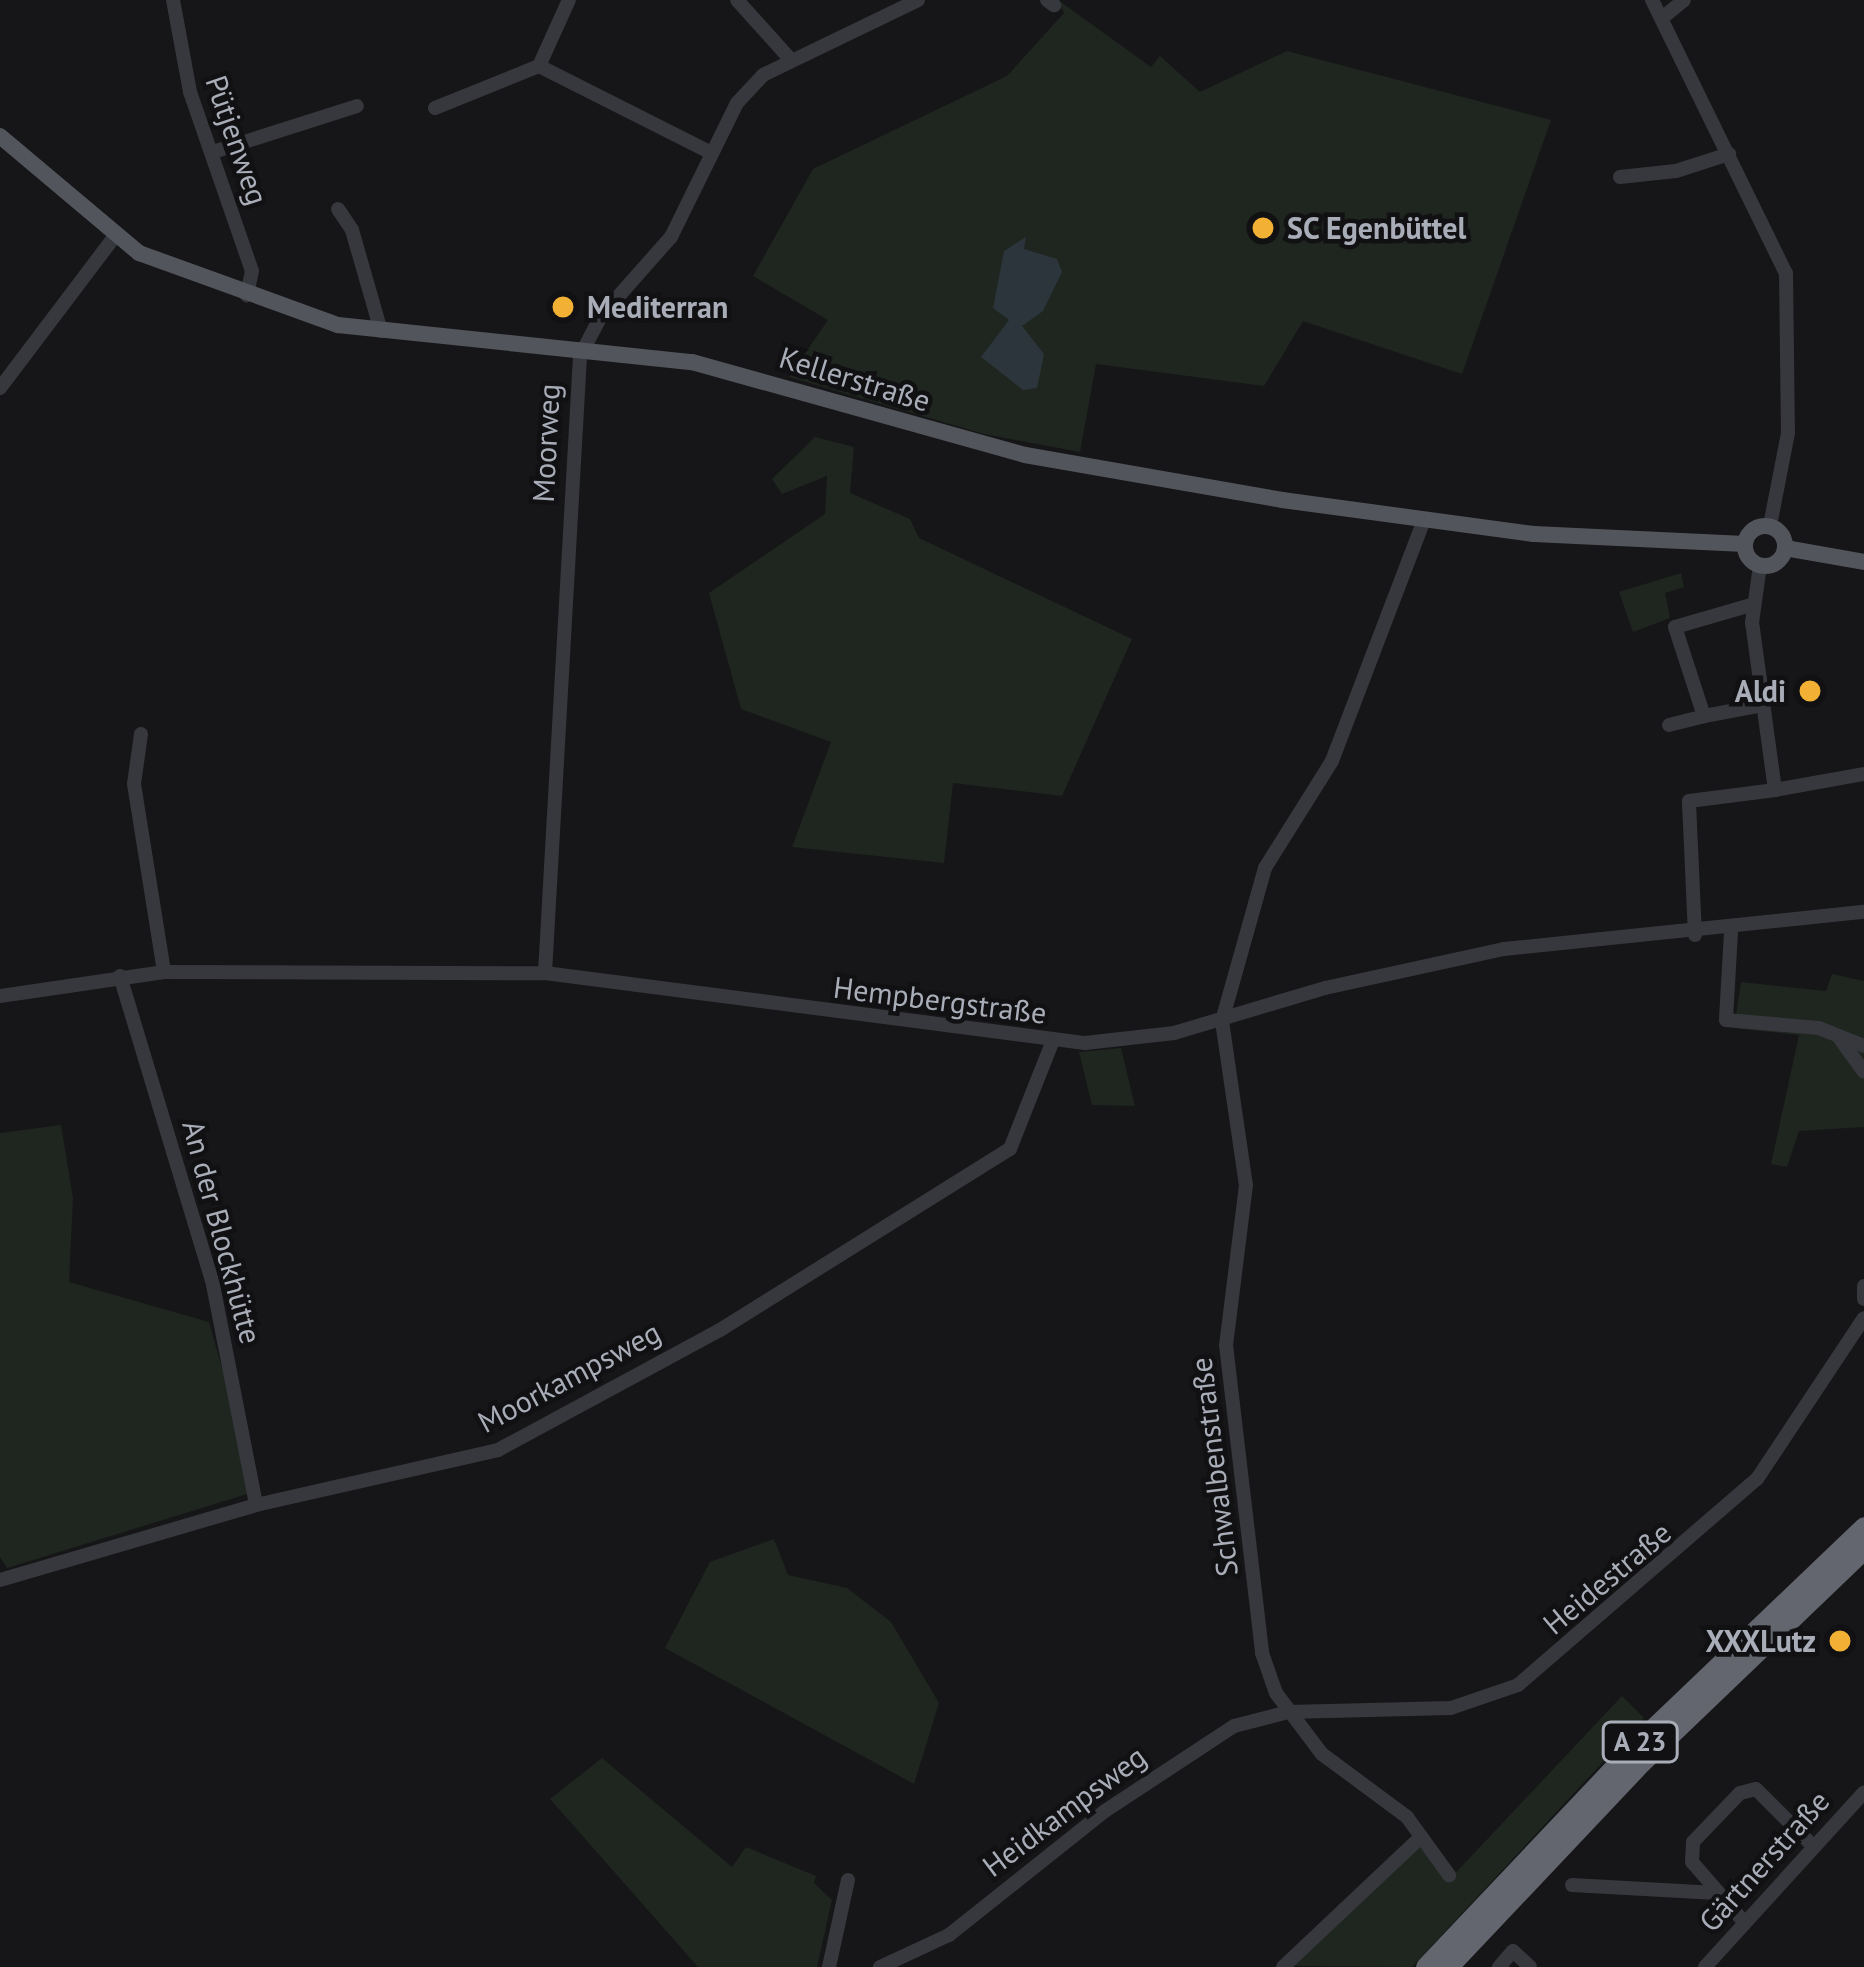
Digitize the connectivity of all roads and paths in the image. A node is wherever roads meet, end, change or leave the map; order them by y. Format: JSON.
{"nodes":[{"id":1,"x":172,"y":0,"type":"edge"},
{"id":2,"x":569,"y":0,"type":"edge"},
{"id":3,"x":737,"y":0,"type":"edge"},
{"id":4,"x":918,"y":0,"type":"edge"},
{"id":5,"x":1652,"y":0,"type":"edge"},
{"id":6,"x":1684,"y":0,"type":"edge"},
{"id":7,"x":1662,"y":18,"type":"junction"},
{"id":8,"x":791,"y":60,"type":"junction"},
{"id":9,"x":539,"y":66,"type":"junction"},
{"id":10,"x":357,"y":106,"type":"dead end"},
{"id":11,"x":435,"y":108,"type":"dead end"},
{"id":12,"x":0,"y":136,"type":"edge"},
{"id":13,"x":213,"y":152,"type":"junction"},
{"id":14,"x":709,"y":152,"type":"junction"},
{"id":15,"x":1729,"y":154,"type":"junction"},
{"id":16,"x":1620,"y":177,"type":"dead end"},
{"id":17,"x":338,"y":209,"type":"dead end"},
{"id":18,"x":114,"y":237,"type":"junction"},
{"id":19,"x":247,"y":295,"type":"junction"},
{"id":20,"x":381,"y":331,"type":"junction"},
{"id":21,"x":585,"y":347,"type":"junction"},
{"id":22,"x":0,"y":388,"type":"edge"},
{"id":23,"x":1424,"y":520,"type":"junction"},
{"id":24,"x":1770,"y":526,"type":"junction"},
{"id":25,"x":1745,"y":544,"type":"junction"},
{"id":26,"x":1785,"y":548,"type":"junction"},
{"id":27,"x":1864,"y":562,"type":"edge"},
{"id":28,"x":1760,"y":566,"type":"junction"},
{"id":29,"x":1751,"y":605,"type":"junction"},
{"id":30,"x":1764,"y":705,"type":"junction"},
{"id":31,"x":1703,"y":716,"type":"junction"},
{"id":32,"x":1669,"y":725,"type":"dead end"},
{"id":33,"x":141,"y":734,"type":"dead end"},
{"id":34,"x":1864,"y":774,"type":"edge"},
{"id":35,"x":1774,"y":790,"type":"junction"},
{"id":36,"x":1864,"y":913,"type":"edge"},
{"id":37,"x":1731,"y":932,"type":"junction"},
{"id":38,"x":1695,"y":935,"type":"junction"},
{"id":39,"x":164,"y":972,"type":"junction"},
{"id":40,"x":544,"y":973,"type":"junction"},
{"id":41,"x":120,"y":976,"type":"junction"},
{"id":42,"x":0,"y":996,"type":"edge"},
{"id":43,"x":1222,"y":1021,"type":"junction"},
{"id":44,"x":1834,"y":1033,"type":"junction"},
{"id":45,"x":1052,"y":1043,"type":"junction"},
{"id":46,"x":1864,"y":1046,"type":"edge"},
{"id":47,"x":1864,"y":1072,"type":"edge"},
{"id":48,"x":1864,"y":1286,"type":"edge"},
{"id":49,"x":1864,"y":1299,"type":"edge"},
{"id":50,"x":1864,"y":1318,"type":"edge"},
{"id":51,"x":1848,"y":1346,"type":"junction"},
{"id":52,"x":1864,"y":1355,"type":"edge"},
{"id":53,"x":256,"y":1505,"type":"junction"},
{"id":54,"x":1864,"y":1528,"type":"edge"},
{"id":55,"x":1864,"y":1548,"type":"edge"},
{"id":56,"x":0,"y":1580,"type":"edge"},
{"id":57,"x":1288,"y":1712,"type":"junction"},
{"id":58,"x":1864,"y":1792,"type":"edge"},
{"id":59,"x":1421,"y":1837,"type":"junction"},
{"id":60,"x":1814,"y":1847,"type":"junction"},
{"id":61,"x":1449,"y":1875,"type":"dead end"},
{"id":62,"x":848,"y":1880,"type":"dead end"},
{"id":63,"x":1572,"y":1886,"type":"dead end"},
{"id":64,"x":1718,"y":1893,"type":"junction"},
{"id":65,"x":1744,"y":1922,"type":"junction"},
{"id":66,"x":829,"y":1967,"type":"edge"},
{"id":67,"x":880,"y":1967,"type":"edge"},
{"id":68,"x":1283,"y":1967,"type":"edge"},
{"id":69,"x":1426,"y":1967,"type":"edge"},
{"id":70,"x":1447,"y":1967,"type":"edge"},
{"id":71,"x":1499,"y":1967,"type":"edge"},
{"id":72,"x":1530,"y":1967,"type":"edge"},
{"id":73,"x":1705,"y":1967,"type":"edge"}],
"edges":[{"from":1,"to":13,"type":"street","name":"Pütjenweg"},
{"from":2,"to":9,"type":"street"},
{"from":3,"to":8,"type":"street"},
{"from":4,"to":8,"type":"street","name":"Moorweg"},
{"from":5,"to":7,"type":"street"},
{"from":6,"to":7,"type":"street"},
{"from":7,"to":15,"type":"street"},
{"from":8,"to":14,"type":"street","name":"Moorweg"},
{"from":9,"to":11,"type":"street"},
{"from":9,"to":14,"type":"street"},
{"from":10,"to":13,"type":"street"},
{"from":12,"to":18,"type":"main road","name":"Kellerstraße"},
{"from":13,"to":19,"type":"street","name":"Pütjenweg"},
{"from":14,"to":21,"type":"street","name":"Moorweg"},
{"from":15,"to":16,"type":"street"},
{"from":15,"to":24,"type":"street"},
{"from":17,"to":20,"type":"street"},
{"from":18,"to":19,"type":"main road","name":"Kellerstraße"},
{"from":18,"to":22,"type":"street"},
{"from":19,"to":20,"type":"main road","name":"Kellerstraße"},
{"from":20,"to":21,"type":"main road","name":"Kellerstraße"},
{"from":21,"to":23,"type":"main road","name":"Kellerstraße"},
{"from":21,"to":40,"type":"street","name":"Moorweg"},
{"from":23,"to":25,"type":"main road","name":"Kellerstraße"},
{"from":23,"to":43,"type":"street","name":"Schwalbenstraße"},
{"from":24,"to":25,"type":"main road"},
{"from":24,"to":26,"type":"main road"},
{"from":25,"to":28,"type":"main road"},
{"from":26,"to":27,"type":"main road"},
{"from":26,"to":28,"type":"main road"},
{"from":28,"to":29,"type":"street"},
{"from":29,"to":30,"type":"street"},
{"from":29,"to":31,"type":"street"},
{"from":30,"to":31,"type":"street"},
{"from":30,"to":35,"type":"street"},
{"from":31,"to":32,"type":"street"},
{"from":33,"to":39,"type":"street"},
{"from":34,"to":35,"type":"street"},
{"from":35,"to":38,"type":"street"},
{"from":36,"to":37,"type":"street","name":"Hempbergstraße"},
{"from":37,"to":38,"type":"street","name":"Hempbergstraße"},
{"from":37,"to":44,"type":"street"},
{"from":38,"to":43,"type":"street","name":"Hempbergstraße"},
{"from":39,"to":40,"type":"street","name":"Hempbergstraße"},
{"from":39,"to":41,"type":"street","name":"Hempbergstraße"},
{"from":40,"to":45,"type":"street","name":"Hempbergstraße"},
{"from":41,"to":42,"type":"street","name":"Hempbergstraße"},
{"from":41,"to":53,"type":"street","name":"An der Blockhütte"},
{"from":43,"to":45,"type":"street","name":"Hempbergstraße"},
{"from":43,"to":57,"type":"street","name":"Schwalbenstraße"},
{"from":44,"to":46,"type":"street"},
{"from":44,"to":47,"type":"street"},
{"from":45,"to":53,"type":"street","name":"Moorkampsweg"},
{"from":48,"to":49,"type":"street"},
{"from":50,"to":51,"type":"street","name":"Heidestraße"},
{"from":51,"to":52,"type":"street"},
{"from":51,"to":57,"type":"street","name":"Heidestraße"},
{"from":53,"to":56,"type":"street","name":"Moorkampsweg"},
{"from":54,"to":69,"type":"highway","number":"A 23"},
{"from":55,"to":70,"type":"highway","number":"A 23"},
{"from":57,"to":59,"type":"street","name":"Schwalbenstraße"},
{"from":57,"to":67,"type":"street","name":"Heidkampsweg"},
{"from":58,"to":60,"type":"street","name":"Gärtnerstraße"},
{"from":59,"to":61,"type":"street","name":"Schwalbenstraße"},
{"from":59,"to":68,"type":"street"},
{"from":60,"to":64,"type":"street"},
{"from":60,"to":65,"type":"street","name":"Gärtnerstraße"},
{"from":62,"to":66,"type":"street"},
{"from":63,"to":64,"type":"street","name":"Gärtnerstraße"},
{"from":64,"to":65,"type":"street"},
{"from":65,"to":73,"type":"street","name":"Gärtnerstraße"},
{"from":71,"to":72,"type":"street"}]}
